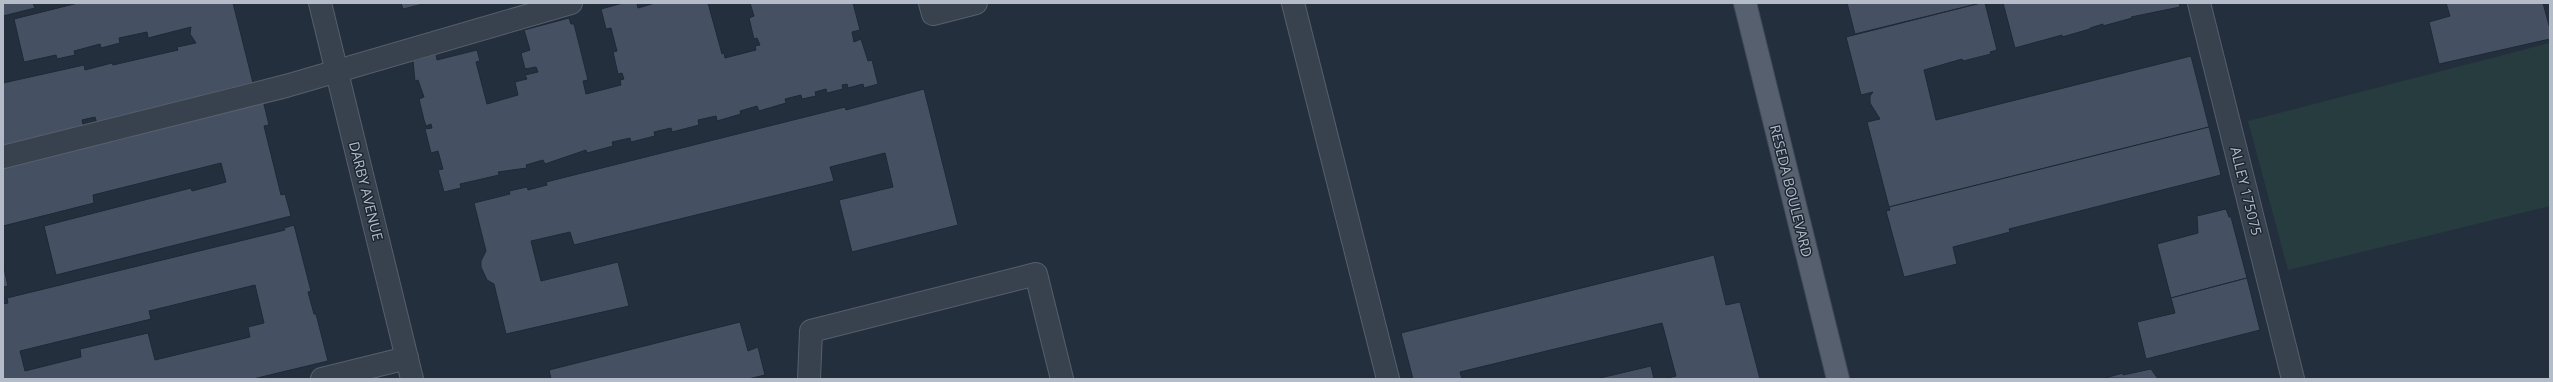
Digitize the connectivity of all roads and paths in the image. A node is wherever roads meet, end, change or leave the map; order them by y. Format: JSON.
{"nodes":[{"id":1,"x":320,"y":3,"type":"edge"},
{"id":2,"x":571,"y":3,"type":"edge"},
{"id":3,"x":930,"y":3,"type":"edge"},
{"id":4,"x":976,"y":3,"type":"edge"},
{"id":5,"x":1745,"y":3,"type":"edge"},
{"id":6,"x":2199,"y":3,"type":"edge"},
{"id":7,"x":1294,"y":4,"type":"edge"},
{"id":8,"x":337,"y":72,"type":"junction"},
{"id":9,"x":3,"y":157,"type":"edge"},
{"id":10,"x":410,"y":369,"type":"edge"},
{"id":11,"x":322,"y":379,"type":"edge"},
{"id":12,"x":809,"y":379,"type":"edge"},
{"id":13,"x":1062,"y":379,"type":"edge"},
{"id":14,"x":1388,"y":379,"type":"edge"},
{"id":15,"x":1838,"y":379,"type":"edge"},
{"id":16,"x":2293,"y":379,"type":"edge"}],
"edges":[{"from":1,"to":8,"type":"street","name":"DARBY AVENUE"},
{"from":2,"to":8,"type":"street"},
{"from":3,"to":4,"type":"street"},
{"from":5,"to":15,"type":"main road","name":"RESEDA BOULEVARD"},
{"from":6,"to":16,"type":"street","name":"ALLEY 175075"},
{"from":7,"to":14,"type":"street"},
{"from":8,"to":9,"type":"street"},
{"from":8,"to":10,"type":"street","name":"DARBY AVENUE"},
{"from":10,"to":11,"type":"street"},
{"from":12,"to":13,"type":"street"}]}
